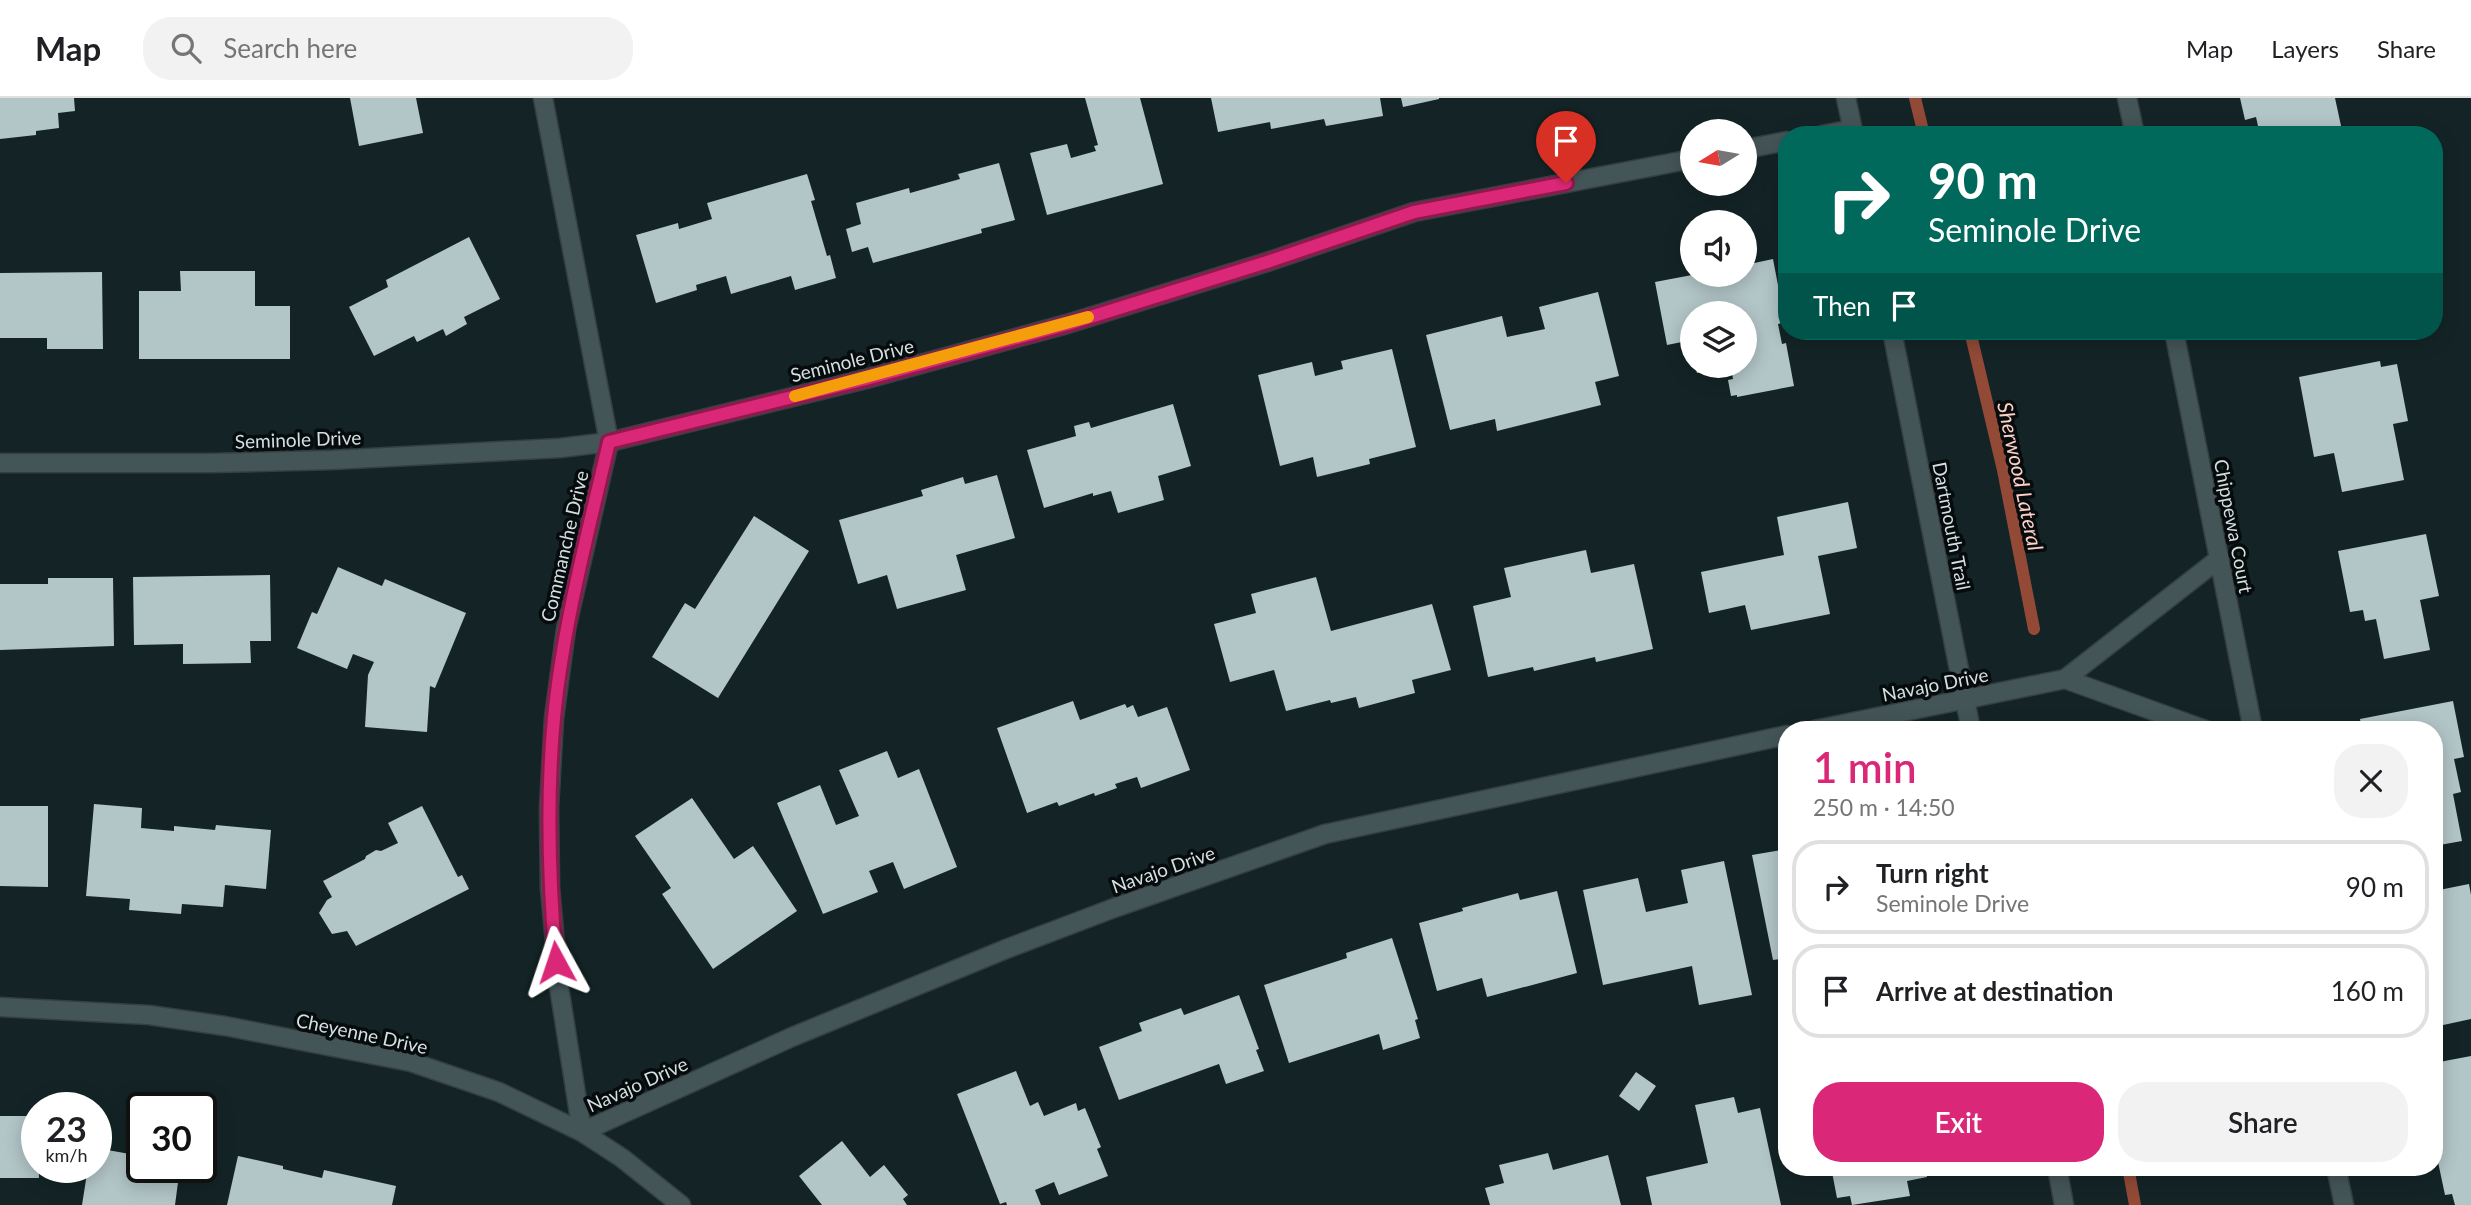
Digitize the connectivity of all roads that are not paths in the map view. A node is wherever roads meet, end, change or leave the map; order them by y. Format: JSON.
{"nodes":[{"id":1,"x":543,"y":98,"type":"edge"},
{"id":2,"x":1846,"y":98,"type":"edge"},
{"id":3,"x":2127,"y":98,"type":"edge"},
{"id":4,"x":1852,"y":126,"type":"edge"},
{"id":5,"x":2133,"y":126,"type":"edge"},
{"id":6,"x":1778,"y":143,"type":"edge"},
{"id":7,"x":1757,"y":147,"type":"edge"},
{"id":8,"x":1680,"y":161,"type":"edge"},
{"id":9,"x":1894,"y":340,"type":"edge"},
{"id":10,"x":2176,"y":340,"type":"edge"},
{"id":11,"x":609,"y":442,"type":"junction"},
{"id":12,"x":0,"y":463,"type":"edge"},
{"id":13,"x":2220,"y":558,"type":"junction"},
{"id":14,"x":2065,"y":679,"type":"junction"},
{"id":15,"x":1965,"y":699,"type":"junction"},
{"id":16,"x":1858,"y":721,"type":"edge"},
{"id":17,"x":1969,"y":721,"type":"edge"},
{"id":18,"x":2181,"y":721,"type":"edge"},
{"id":19,"x":2251,"y":721,"type":"edge"},
{"id":20,"x":1778,"y":737,"type":"edge"},
{"id":21,"x":0,"y":1007,"type":"edge"},
{"id":22,"x":582,"y":1132,"type":"junction"},
{"id":23,"x":2059,"y":1176,"type":"edge"},
{"id":24,"x":2338,"y":1176,"type":"edge"},
{"id":25,"x":681,"y":1205,"type":"edge"},
{"id":26,"x":2064,"y":1205,"type":"edge"},
{"id":27,"x":2344,"y":1205,"type":"edge"}],
"edges":[{"from":1,"to":11,"type":"street","name":"Commanche Drive"},
{"from":2,"to":4,"type":"street"},
{"from":3,"to":5,"type":"street"},
{"from":6,"to":7,"type":"street"},
{"from":8,"to":11,"type":"street","name":"Seminole Drive"},
{"from":9,"to":15,"type":"street","name":"Dartmouth Trail"},
{"from":10,"to":13,"type":"street","name":"Chippewa Court"},
{"from":11,"to":12,"type":"street","name":"Seminole Drive"},
{"from":11,"to":22,"type":"street","name":"Commanche Drive"},
{"from":13,"to":14,"type":"street","name":"Navajo Drive"},
{"from":13,"to":19,"type":"street","name":"Chippewa Court"},
{"from":14,"to":15,"type":"street","name":"Navajo Drive"},
{"from":14,"to":18,"type":"street"},
{"from":15,"to":16,"type":"street","name":"Navajo Drive"},
{"from":15,"to":17,"type":"street","name":"Dartmouth Trail"},
{"from":20,"to":22,"type":"street","name":"Navajo Drive"},
{"from":21,"to":22,"type":"street","name":"Cheyenne Drive"},
{"from":22,"to":25,"type":"street","name":"Cheyenne Drive"},
{"from":23,"to":26,"type":"street"},
{"from":24,"to":27,"type":"street"}]}
